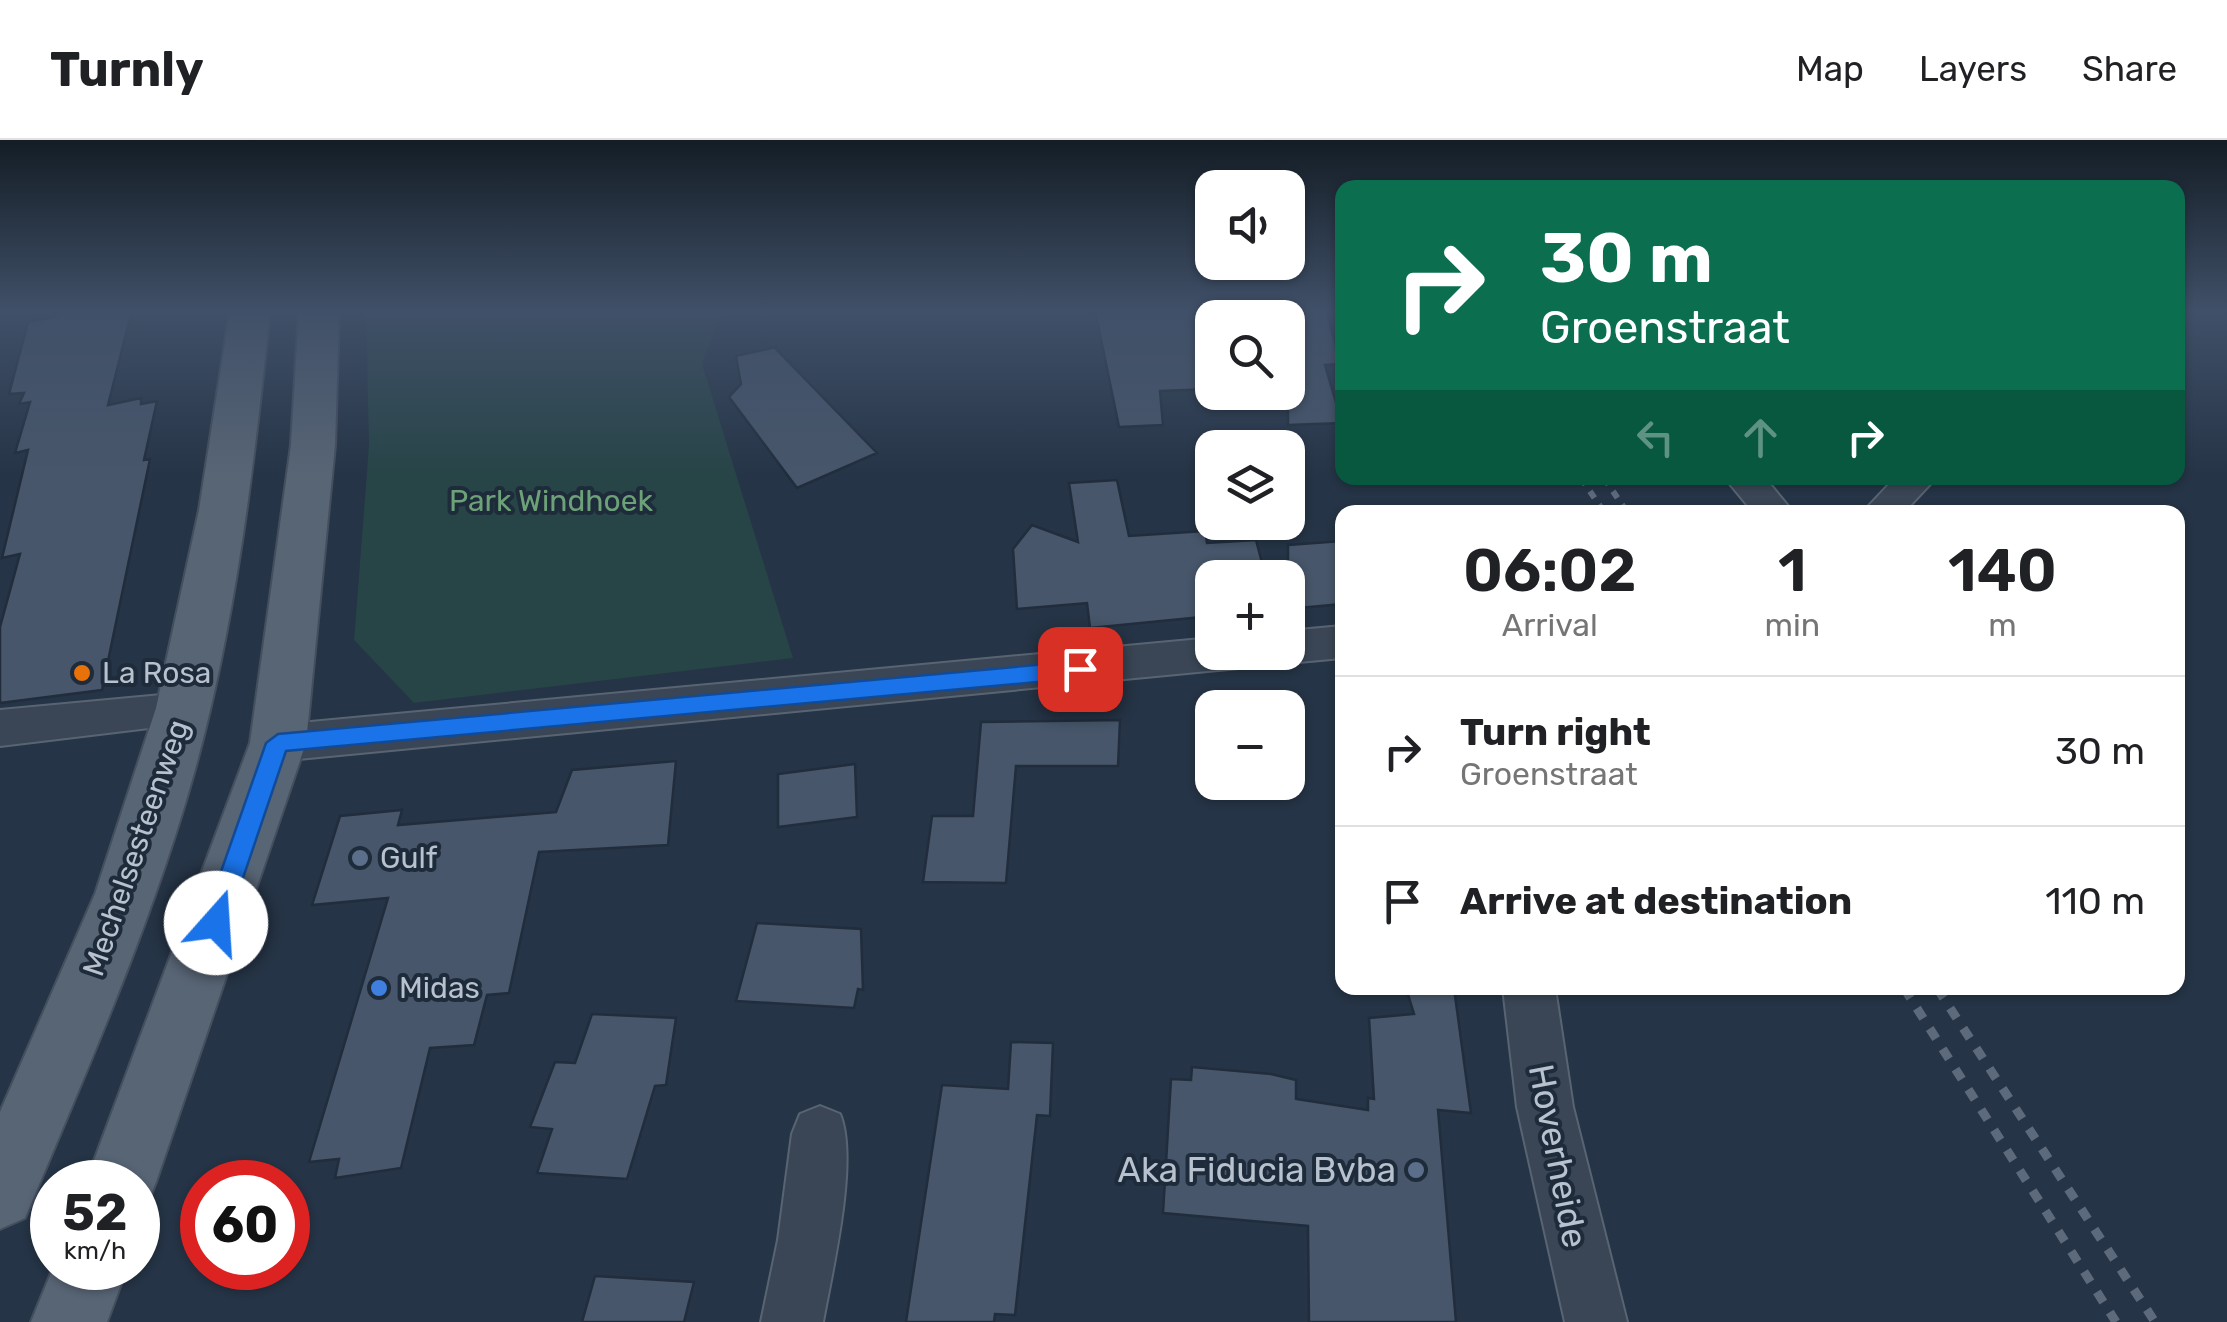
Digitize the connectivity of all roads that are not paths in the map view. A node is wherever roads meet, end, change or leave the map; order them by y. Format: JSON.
{"nodes":[{"id":1,"x":242,"y":365,"type":"edge"},
{"id":2,"x":317,"y":365,"type":"edge"},
{"id":3,"x":1750,"y":485,"type":"edge"},
{"id":4,"x":1911,"y":485,"type":"edge"},
{"id":5,"x":1768,"y":505,"type":"edge"},
{"id":6,"x":1889,"y":505,"type":"edge"},
{"id":7,"x":1335,"y":643,"type":"edge"},
{"id":8,"x":1305,"y":646,"type":"edge"},
{"id":9,"x":1195,"y":656,"type":"edge"},
{"id":10,"x":183,"y":710,"type":"junction"},
{"id":11,"x":0,"y":728,"type":"edge"},
{"id":12,"x":278,"y":743,"type":"junction"},
{"id":13,"x":1530,"y":995,"type":"edge"},
{"id":14,"x":820,"y":1134,"type":"dead end"},
{"id":15,"x":129,"y":1160,"type":"edge"},
{"id":16,"x":0,"y":1193,"type":"edge"},
{"id":17,"x":81,"y":1290,"type":"edge"},
{"id":18,"x":69,"y":1322,"type":"edge"},
{"id":19,"x":792,"y":1322,"type":"edge"},
{"id":20,"x":1596,"y":1322,"type":"edge"}],
"edges":[{"from":1,"to":10,"type":"main road","name":"Mechelsesteenweg"},
{"from":2,"to":12,"type":"main road"},
{"from":3,"to":5,"type":"street"},
{"from":4,"to":6,"type":"street"},
{"from":7,"to":8,"type":"street"},
{"from":9,"to":12,"type":"street"},
{"from":10,"to":11,"type":"street"},
{"from":10,"to":16,"type":"main road","name":"Mechelsesteenweg"},
{"from":12,"to":15,"type":"main road"},
{"from":13,"to":20,"type":"street","name":"Hoverheide"},
{"from":14,"to":19,"type":"street"},
{"from":17,"to":18,"type":"main road"}]}
